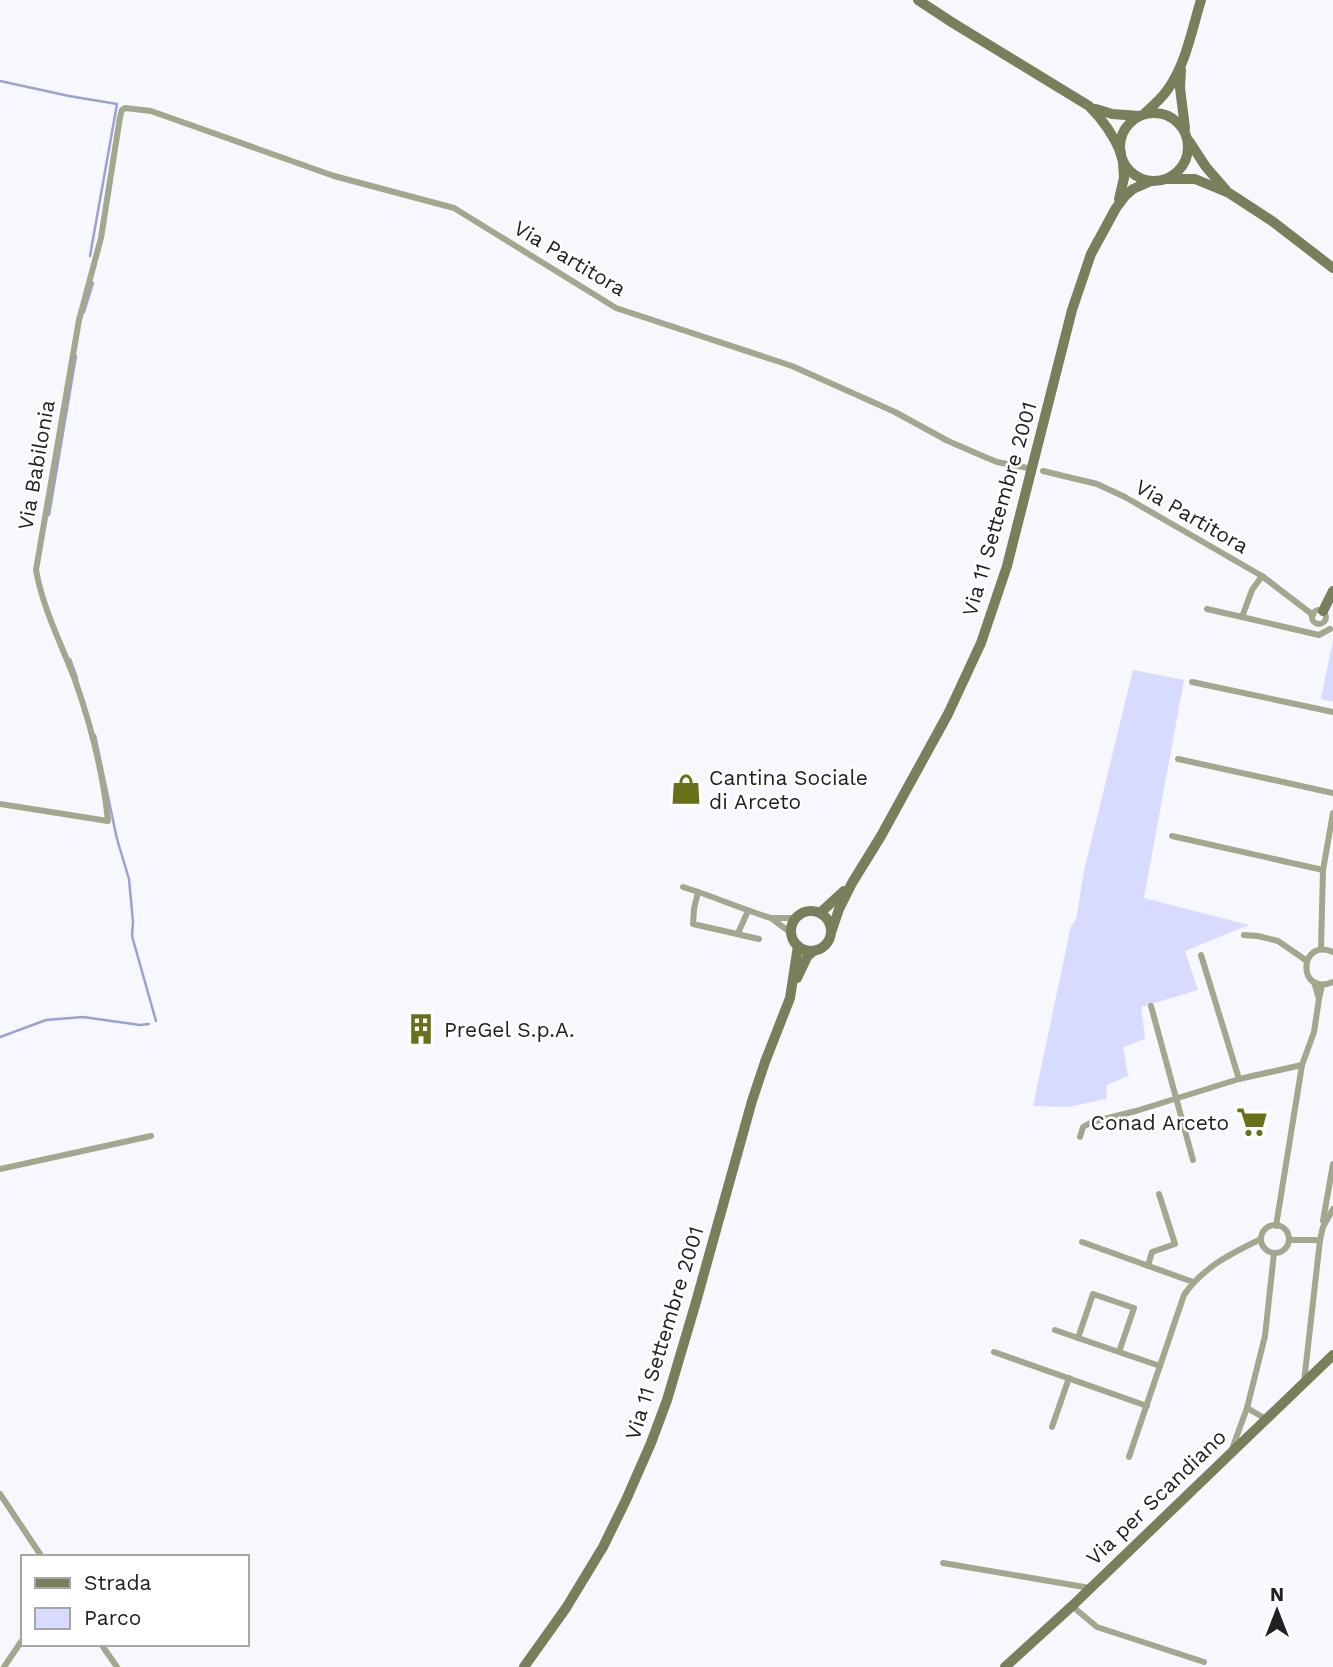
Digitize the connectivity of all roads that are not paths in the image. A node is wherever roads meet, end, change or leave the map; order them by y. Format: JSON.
{"nodes":[{"id":1,"x":918,"y":0,"type":"edge"},
{"id":2,"x":1201,"y":0,"type":"edge"},
{"id":3,"x":1182,"y":59,"type":"junction"},
{"id":4,"x":1089,"y":106,"type":"junction"},
{"id":5,"x":122,"y":110,"type":"joint"},
{"id":6,"x":1142,"y":115,"type":"junction"},
{"id":7,"x":1186,"y":135,"type":"junction"},
{"id":8,"x":1121,"y":156,"type":"junction"},
{"id":9,"x":1165,"y":179,"type":"junction"},
{"id":10,"x":1151,"y":181,"type":"junction"},
{"id":11,"x":1229,"y":193,"type":"junction"},
{"id":12,"x":1116,"y":208,"type":"junction"},
{"id":13,"x":1333,"y":268,"type":"edge"},
{"id":14,"x":1038,"y":470,"type":"junction"},
{"id":15,"x":1262,"y":576,"type":"junction"},
{"id":16,"x":1333,"y":592,"type":"edge"},
{"id":17,"x":1208,"y":609,"type":"dead end"},
{"id":18,"x":1320,"y":616,"type":"junction"},
{"id":19,"x":1242,"y":617,"type":"junction"},
{"id":20,"x":1332,"y":630,"type":"edge"},
{"id":21,"x":1192,"y":682,"type":"dead end"},
{"id":22,"x":1333,"y":712,"type":"edge"},
{"id":23,"x":1178,"y":759,"type":"dead end"},
{"id":24,"x":1333,"y":793,"type":"edge"},
{"id":25,"x":0,"y":804,"type":"edge"},
{"id":26,"x":1333,"y":813,"type":"edge"},
{"id":27,"x":1172,"y":836,"type":"dead end"},
{"id":28,"x":1324,"y":870,"type":"junction"},
{"id":29,"x":852,"y":883,"type":"junction"},
{"id":30,"x":683,"y":887,"type":"dead end"},
{"id":31,"x":698,"y":891,"type":"junction"},
{"id":32,"x":748,"y":911,"type":"junction"},
{"id":33,"x":820,"y":913,"type":"junction"},
{"id":34,"x":771,"y":918,"type":"junction"},
{"id":35,"x":796,"y":918,"type":"junction"},
{"id":36,"x":832,"y":930,"type":"junction"},
{"id":37,"x":738,"y":933,"type":"junction"},
{"id":38,"x":792,"y":933,"type":"junction"},
{"id":39,"x":1244,"y":935,"type":"dead end"},
{"id":40,"x":759,"y":939,"type":"dead end"},
{"id":41,"x":799,"y":946,"type":"junction"},
{"id":42,"x":1321,"y":949,"type":"junction"},
{"id":43,"x":813,"y":951,"type":"junction"},
{"id":44,"x":1333,"y":952,"type":"edge"},
{"id":45,"x":1201,"y":955,"type":"dead end"},
{"id":46,"x":1307,"y":961,"type":"junction"},
{"id":47,"x":1314,"y":982,"type":"junction"},
{"id":48,"x":1333,"y":982,"type":"edge"},
{"id":49,"x":1322,"y":985,"type":"junction"},
{"id":50,"x":792,"y":988,"type":"junction"},
{"id":51,"x":1318,"y":999,"type":"junction"},
{"id":52,"x":1151,"y":1006,"type":"dead end"},
{"id":53,"x":1302,"y":1065,"type":"junction"},
{"id":54,"x":1239,"y":1079,"type":"junction"},
{"id":55,"x":1176,"y":1099,"type":"junction"},
{"id":56,"x":151,"y":1136,"type":"dead end"},
{"id":57,"x":1080,"y":1137,"type":"dead end"},
{"id":58,"x":1193,"y":1160,"type":"dead end"},
{"id":59,"x":1333,"y":1164,"type":"edge"},
{"id":60,"x":0,"y":1169,"type":"edge"},
{"id":61,"x":1159,"y":1194,"type":"dead end"},
{"id":62,"x":1333,"y":1209,"type":"edge"},
{"id":63,"x":1276,"y":1226,"type":"junction"},
{"id":64,"x":1323,"y":1227,"type":"junction"},
{"id":65,"x":1261,"y":1239,"type":"junction"},
{"id":66,"x":1289,"y":1240,"type":"junction"},
{"id":67,"x":1320,"y":1240,"type":"junction"},
{"id":68,"x":1082,"y":1242,"type":"dead end"},
{"id":69,"x":1274,"y":1253,"type":"junction"},
{"id":70,"x":1148,"y":1266,"type":"junction"},
{"id":71,"x":1193,"y":1282,"type":"junction"},
{"id":72,"x":1055,"y":1330,"type":"dead end"},
{"id":73,"x":1078,"y":1338,"type":"junction"},
{"id":74,"x":994,"y":1352,"type":"dead end"},
{"id":75,"x":1119,"y":1352,"type":"junction"},
{"id":76,"x":1333,"y":1355,"type":"edge"},
{"id":77,"x":1160,"y":1367,"type":"junction"},
{"id":78,"x":1069,"y":1378,"type":"junction"},
{"id":79,"x":1304,"y":1382,"type":"junction"},
{"id":80,"x":1147,"y":1406,"type":"junction"},
{"id":81,"x":1247,"y":1408,"type":"junction"},
{"id":82,"x":1266,"y":1419,"type":"junction"},
{"id":83,"x":1052,"y":1427,"type":"dead end"},
{"id":84,"x":1232,"y":1451,"type":"junction"},
{"id":85,"x":1129,"y":1457,"type":"dead end"},
{"id":86,"x":0,"y":1494,"type":"edge"},
{"id":87,"x":41,"y":1555,"type":"edge"},
{"id":88,"x":943,"y":1563,"type":"dead end"},
{"id":89,"x":1090,"y":1588,"type":"junction"},
{"id":90,"x":1072,"y":1606,"type":"junction"},
{"id":91,"x":21,"y":1642,"type":"edge"},
{"id":92,"x":103,"y":1646,"type":"edge"},
{"id":93,"x":1204,"y":1662,"type":"dead end"},
{"id":94,"x":4,"y":1667,"type":"edge"},
{"id":95,"x":117,"y":1667,"type":"edge"},
{"id":96,"x":524,"y":1667,"type":"edge"},
{"id":97,"x":1005,"y":1667,"type":"edge"}],
"edges":[{"from":1,"to":4,"type":"main road"},
{"from":2,"to":3,"type":"main road","name":"Via 11 Settembre 2001"},
{"from":3,"to":6,"type":"main road","name":"Via 11 Settembre 2001"},
{"from":3,"to":7,"type":"main road","name":"Via 11 Settembre 2001"},
{"from":4,"to":6,"type":"main road"},
{"from":4,"to":8,"type":"main road"},
{"from":5,"to":14,"type":"street","name":"Via Partitora"},
{"from":5,"to":25,"type":"street","name":"Via Babilonia"},
{"from":6,"to":7,"type":"main road"},
{"from":6,"to":8,"type":"main road","name":"Via 11 Settembre 2001"},
{"from":7,"to":9,"type":"main road","name":"Via 11 Settembre 2001"},
{"from":7,"to":11,"type":"main road"},
{"from":8,"to":10,"type":"main road"},
{"from":8,"to":12,"type":"main road","name":"Via 11 Settembre 2001"},
{"from":9,"to":10,"type":"main road","name":"Via 11 Settembre 2001"},
{"from":9,"to":11,"type":"main road"},
{"from":10,"to":12,"type":"main road","name":"Via 11 Settembre 2001"},
{"from":11,"to":13,"type":"main road"},
{"from":12,"to":14,"type":"main road","name":"Via 11 Settembre 2001"},
{"from":14,"to":15,"type":"street","name":"Via Partitora"},
{"from":14,"to":29,"type":"main road","name":"Via 11 Settembre 2001"},
{"from":15,"to":18,"type":"street","name":"Via Partitora"},
{"from":15,"to":19,"type":"street"},
{"from":16,"to":18,"type":"main road"},
{"from":17,"to":19,"type":"street"},
{"from":18,"to":20,"type":"street","name":"Via Partitora"},
{"from":19,"to":20,"type":"street"},
{"from":21,"to":22,"type":"street"},
{"from":23,"to":24,"type":"street"},
{"from":26,"to":28,"type":"street"},
{"from":27,"to":28,"type":"street"},
{"from":28,"to":42,"type":"street"},
{"from":29,"to":33,"type":"main road","name":"Via 11 Settembre 2001"},
{"from":29,"to":36,"type":"main road","name":"Via 11 Settembre 2001"},
{"from":30,"to":31,"type":"street"},
{"from":31,"to":32,"type":"street"},
{"from":31,"to":37,"type":"street"},
{"from":32,"to":34,"type":"street"},
{"from":32,"to":37,"type":"street"},
{"from":33,"to":35,"type":"main road"},
{"from":33,"to":36,"type":"main road"},
{"from":34,"to":35,"type":"street"},
{"from":34,"to":38,"type":"street"},
{"from":35,"to":38,"type":"main road"},
{"from":36,"to":43,"type":"main road","name":"Via 11 Settembre 2001"},
{"from":37,"to":40,"type":"street"},
{"from":38,"to":41,"type":"main road"},
{"from":39,"to":46,"type":"street"},
{"from":41,"to":43,"type":"main road"},
{"from":41,"to":50,"type":"main road","name":"Via 11 Settembre 2001"},
{"from":42,"to":44,"type":"street"},
{"from":42,"to":46,"type":"street"},
{"from":43,"to":50,"type":"main road","name":"Via 11 Settembre 2001"},
{"from":45,"to":54,"type":"street"},
{"from":46,"to":47,"type":"street"},
{"from":47,"to":49,"type":"street"},
{"from":47,"to":51,"type":"street"},
{"from":48,"to":49,"type":"street"},
{"from":49,"to":51,"type":"street"},
{"from":50,"to":96,"type":"main road","name":"Via 11 Settembre 2001"},
{"from":51,"to":53,"type":"street"},
{"from":52,"to":55,"type":"street"},
{"from":53,"to":54,"type":"street"},
{"from":53,"to":63,"type":"street"},
{"from":54,"to":55,"type":"street"},
{"from":55,"to":57,"type":"street"},
{"from":55,"to":58,"type":"street"},
{"from":56,"to":60,"type":"street"},
{"from":59,"to":64,"type":"street"},
{"from":61,"to":70,"type":"street"},
{"from":62,"to":64,"type":"street"},
{"from":63,"to":65,"type":"street"},
{"from":63,"to":66,"type":"street"},
{"from":64,"to":67,"type":"street"},
{"from":65,"to":69,"type":"street"},
{"from":65,"to":71,"type":"street"},
{"from":66,"to":67,"type":"street"},
{"from":66,"to":69,"type":"street"},
{"from":67,"to":79,"type":"street"},
{"from":68,"to":70,"type":"street"},
{"from":69,"to":81,"type":"street"},
{"from":70,"to":71,"type":"street"},
{"from":71,"to":77,"type":"street"},
{"from":72,"to":73,"type":"street"},
{"from":73,"to":75,"type":"street"},
{"from":73,"to":75,"type":"street"},
{"from":74,"to":78,"type":"street"},
{"from":75,"to":77,"type":"street"},
{"from":76,"to":79,"type":"main road","name":"Via per Scandiano"},
{"from":77,"to":80,"type":"street"},
{"from":78,"to":80,"type":"street"},
{"from":78,"to":83,"type":"street"},
{"from":79,"to":82,"type":"main road","name":"Via per Scandiano"},
{"from":80,"to":85,"type":"street"},
{"from":81,"to":82,"type":"street"},
{"from":81,"to":84,"type":"street"},
{"from":82,"to":84,"type":"main road","name":"Via per Scandiano"},
{"from":84,"to":89,"type":"main road","name":"Via per Scandiano"},
{"from":86,"to":87,"type":"street"},
{"from":88,"to":89,"type":"street"},
{"from":89,"to":90,"type":"main road","name":"Via per Scandiano"},
{"from":90,"to":93,"type":"street"},
{"from":90,"to":97,"type":"main road","name":"Via per Scandiano"},
{"from":91,"to":94,"type":"street"},
{"from":92,"to":95,"type":"street"}]}
